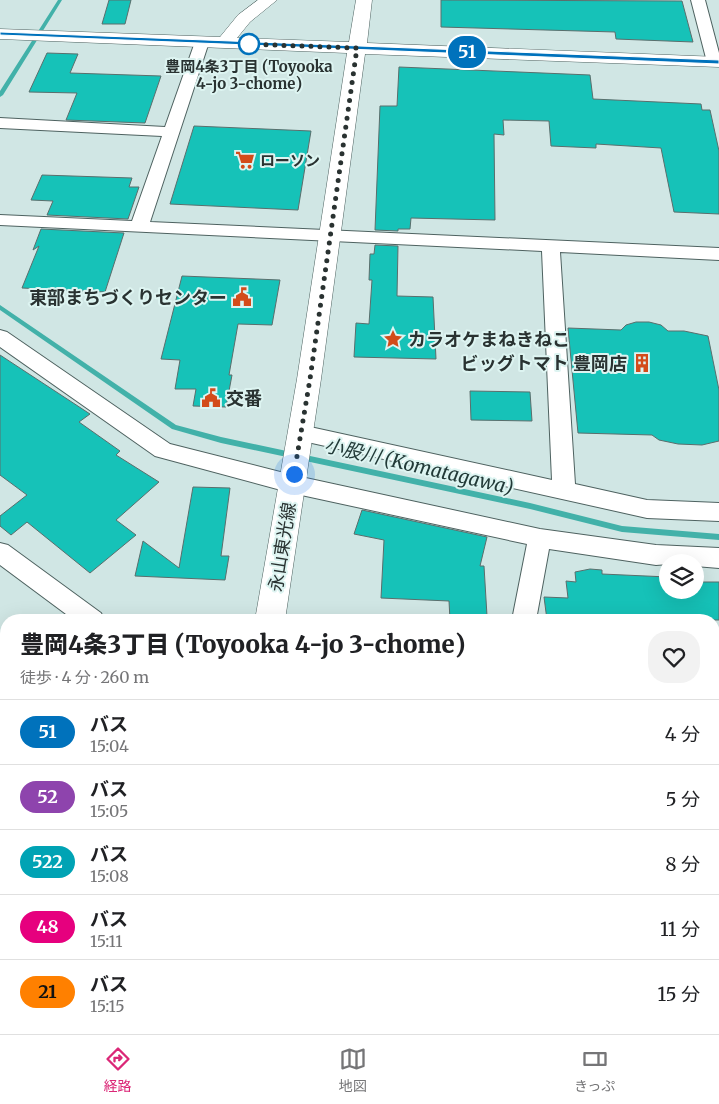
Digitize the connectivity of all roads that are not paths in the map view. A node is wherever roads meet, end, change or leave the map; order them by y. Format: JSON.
{"nodes":[{"id":1,"x":269,"y":0,"type":"edge"},
{"id":2,"x":364,"y":0,"type":"edge"},
{"id":3,"x":698,"y":0,"type":"edge"},
{"id":4,"x":0,"y":34,"type":"edge"},
{"id":5,"x":202,"y":42,"type":"junction"},
{"id":6,"x":225,"y":43,"type":"junction"},
{"id":7,"x":357,"y":48,"type":"junction"},
{"id":8,"x":716,"y":62,"type":"edge"},
{"id":9,"x":0,"y":123,"type":"edge"},
{"id":10,"x":172,"y":132,"type":"junction"},
{"id":11,"x":0,"y":220,"type":"edge"},
{"id":12,"x":139,"y":227,"type":"junction"},
{"id":13,"x":329,"y":236,"type":"junction"},
{"id":14,"x":551,"y":247,"type":"junction"},
{"id":15,"x":719,"y":254,"type":"edge"},
{"id":16,"x":0,"y":337,"type":"edge"},
{"id":17,"x":300,"y":439,"type":"junction"},
{"id":18,"x":293,"y":479,"type":"junction"},
{"id":19,"x":564,"y":491,"type":"junction"},
{"id":20,"x":719,"y":512,"type":"edge"},
{"id":21,"x":540,"y":538,"type":"junction"},
{"id":22,"x":0,"y":552,"type":"edge"},
{"id":23,"x":719,"y":558,"type":"edge"},
{"id":24,"x":84,"y":614,"type":"edge"},
{"id":25,"x":271,"y":614,"type":"edge"},
{"id":26,"x":525,"y":614,"type":"edge"}],
"edges":[{"from":1,"to":6,"type":"street"},
{"from":2,"to":7,"type":"street","name":"永山東光線"},
{"from":3,"to":8,"type":"street"},
{"from":4,"to":5,"type":"street"},
{"from":5,"to":6,"type":"street"},
{"from":5,"to":10,"type":"street"},
{"from":6,"to":7,"type":"street"},
{"from":7,"to":8,"type":"street"},
{"from":7,"to":13,"type":"street","name":"永山東光線"},
{"from":9,"to":10,"type":"street"},
{"from":10,"to":12,"type":"street"},
{"from":11,"to":12,"type":"street"},
{"from":12,"to":13,"type":"street"},
{"from":13,"to":14,"type":"street"},
{"from":13,"to":17,"type":"street","name":"永山東光線"},
{"from":14,"to":15,"type":"street"},
{"from":14,"to":19,"type":"street"},
{"from":16,"to":18,"type":"street"},
{"from":17,"to":18,"type":"street","name":"永山東光線"},
{"from":17,"to":19,"type":"street"},
{"from":18,"to":21,"type":"street"},
{"from":18,"to":25,"type":"street","name":"永山東光線"},
{"from":19,"to":20,"type":"street"},
{"from":21,"to":23,"type":"street"},
{"from":21,"to":26,"type":"street"},
{"from":22,"to":24,"type":"street"}]}
